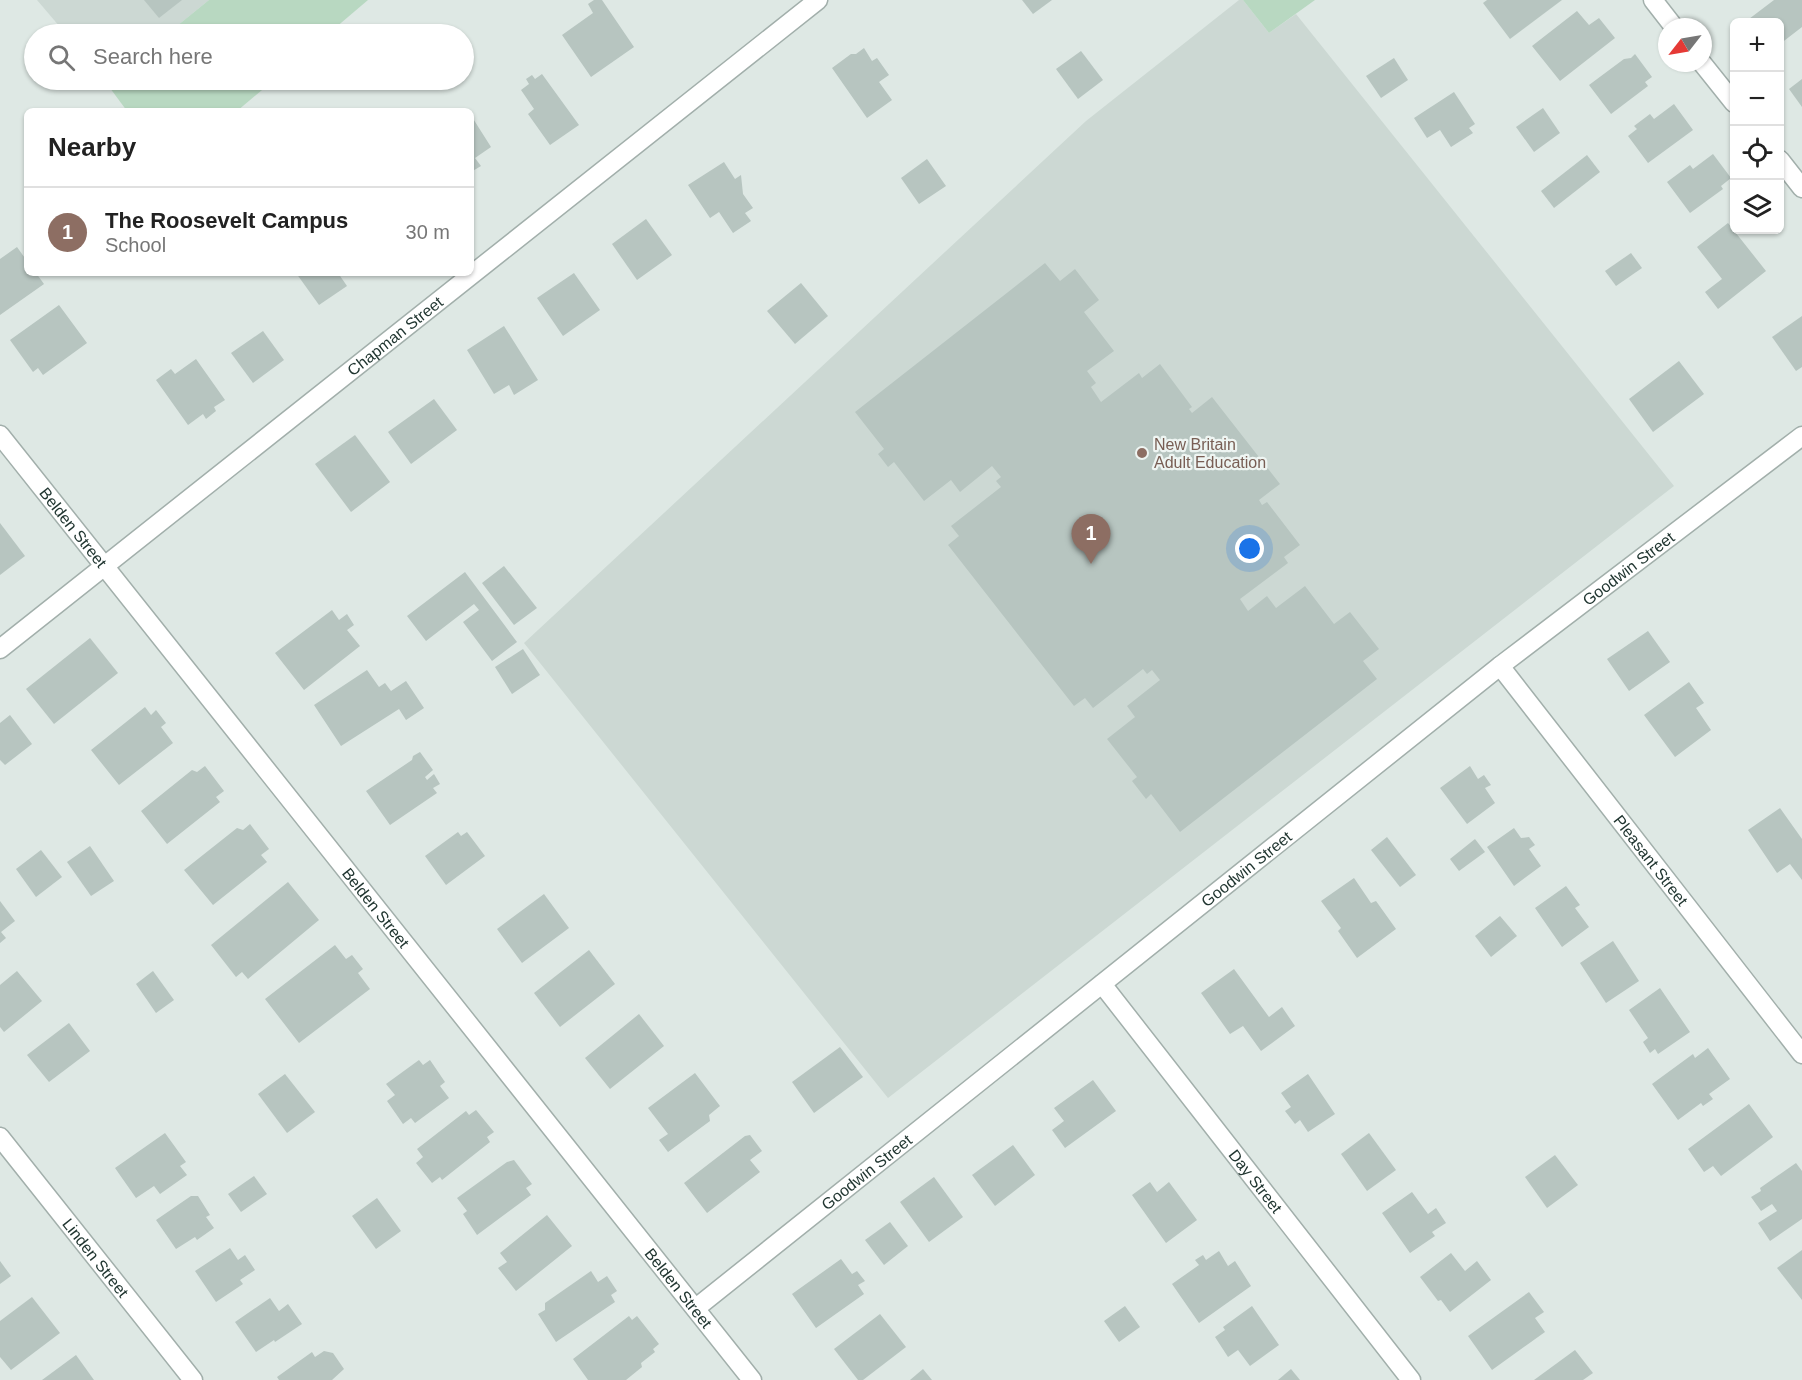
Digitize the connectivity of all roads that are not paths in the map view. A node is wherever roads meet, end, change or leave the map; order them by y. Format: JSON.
{"nodes":[{"id":1,"x":818,"y":0,"type":"edge"},
{"id":2,"x":1653,"y":0,"type":"edge"},
{"id":3,"x":1667,"y":18,"type":"edge"},
{"id":4,"x":1709,"y":72,"type":"edge"},
{"id":5,"x":1730,"y":98,"type":"edge"},
{"id":6,"x":1784,"y":166,"type":"edge"},
{"id":7,"x":1802,"y":188,"type":"edge"},
{"id":8,"x":474,"y":273,"type":"edge"},
{"id":9,"x":470,"y":276,"type":"edge"},
{"id":10,"x":0,"y":435,"type":"edge"},
{"id":11,"x":1802,"y":436,"type":"edge"},
{"id":12,"x":104,"y":566,"type":"junction"},
{"id":13,"x":0,"y":648,"type":"edge"},
{"id":14,"x":1500,"y":666,"type":"junction"},
{"id":15,"x":1102,"y":984,"type":"junction"},
{"id":16,"x":1802,"y":1054,"type":"edge"},
{"id":17,"x":0,"y":1137,"type":"edge"},
{"id":18,"x":696,"y":1308,"type":"junction"},
{"id":19,"x":193,"y":1380,"type":"edge"},
{"id":20,"x":752,"y":1380,"type":"edge"},
{"id":21,"x":1411,"y":1380,"type":"edge"}],
"edges":[{"from":1,"to":8,"type":"street","name":"Chapman Street"},
{"from":2,"to":3,"type":"street"},
{"from":4,"to":5,"type":"street"},
{"from":6,"to":7,"type":"street"},
{"from":9,"to":12,"type":"street","name":"Chapman Street"},
{"from":10,"to":12,"type":"street","name":"Belden Street"},
{"from":11,"to":14,"type":"street","name":"Goodwin Street"},
{"from":12,"to":13,"type":"street","name":"Chapman Street"},
{"from":12,"to":18,"type":"street","name":"Belden Street"},
{"from":14,"to":15,"type":"street","name":"Goodwin Street"},
{"from":14,"to":16,"type":"street","name":"Pleasant Street"},
{"from":15,"to":18,"type":"street","name":"Goodwin Street"},
{"from":15,"to":21,"type":"street","name":"Day Street"},
{"from":17,"to":19,"type":"street","name":"Linden Street"},
{"from":18,"to":20,"type":"street","name":"Belden Street"}]}
